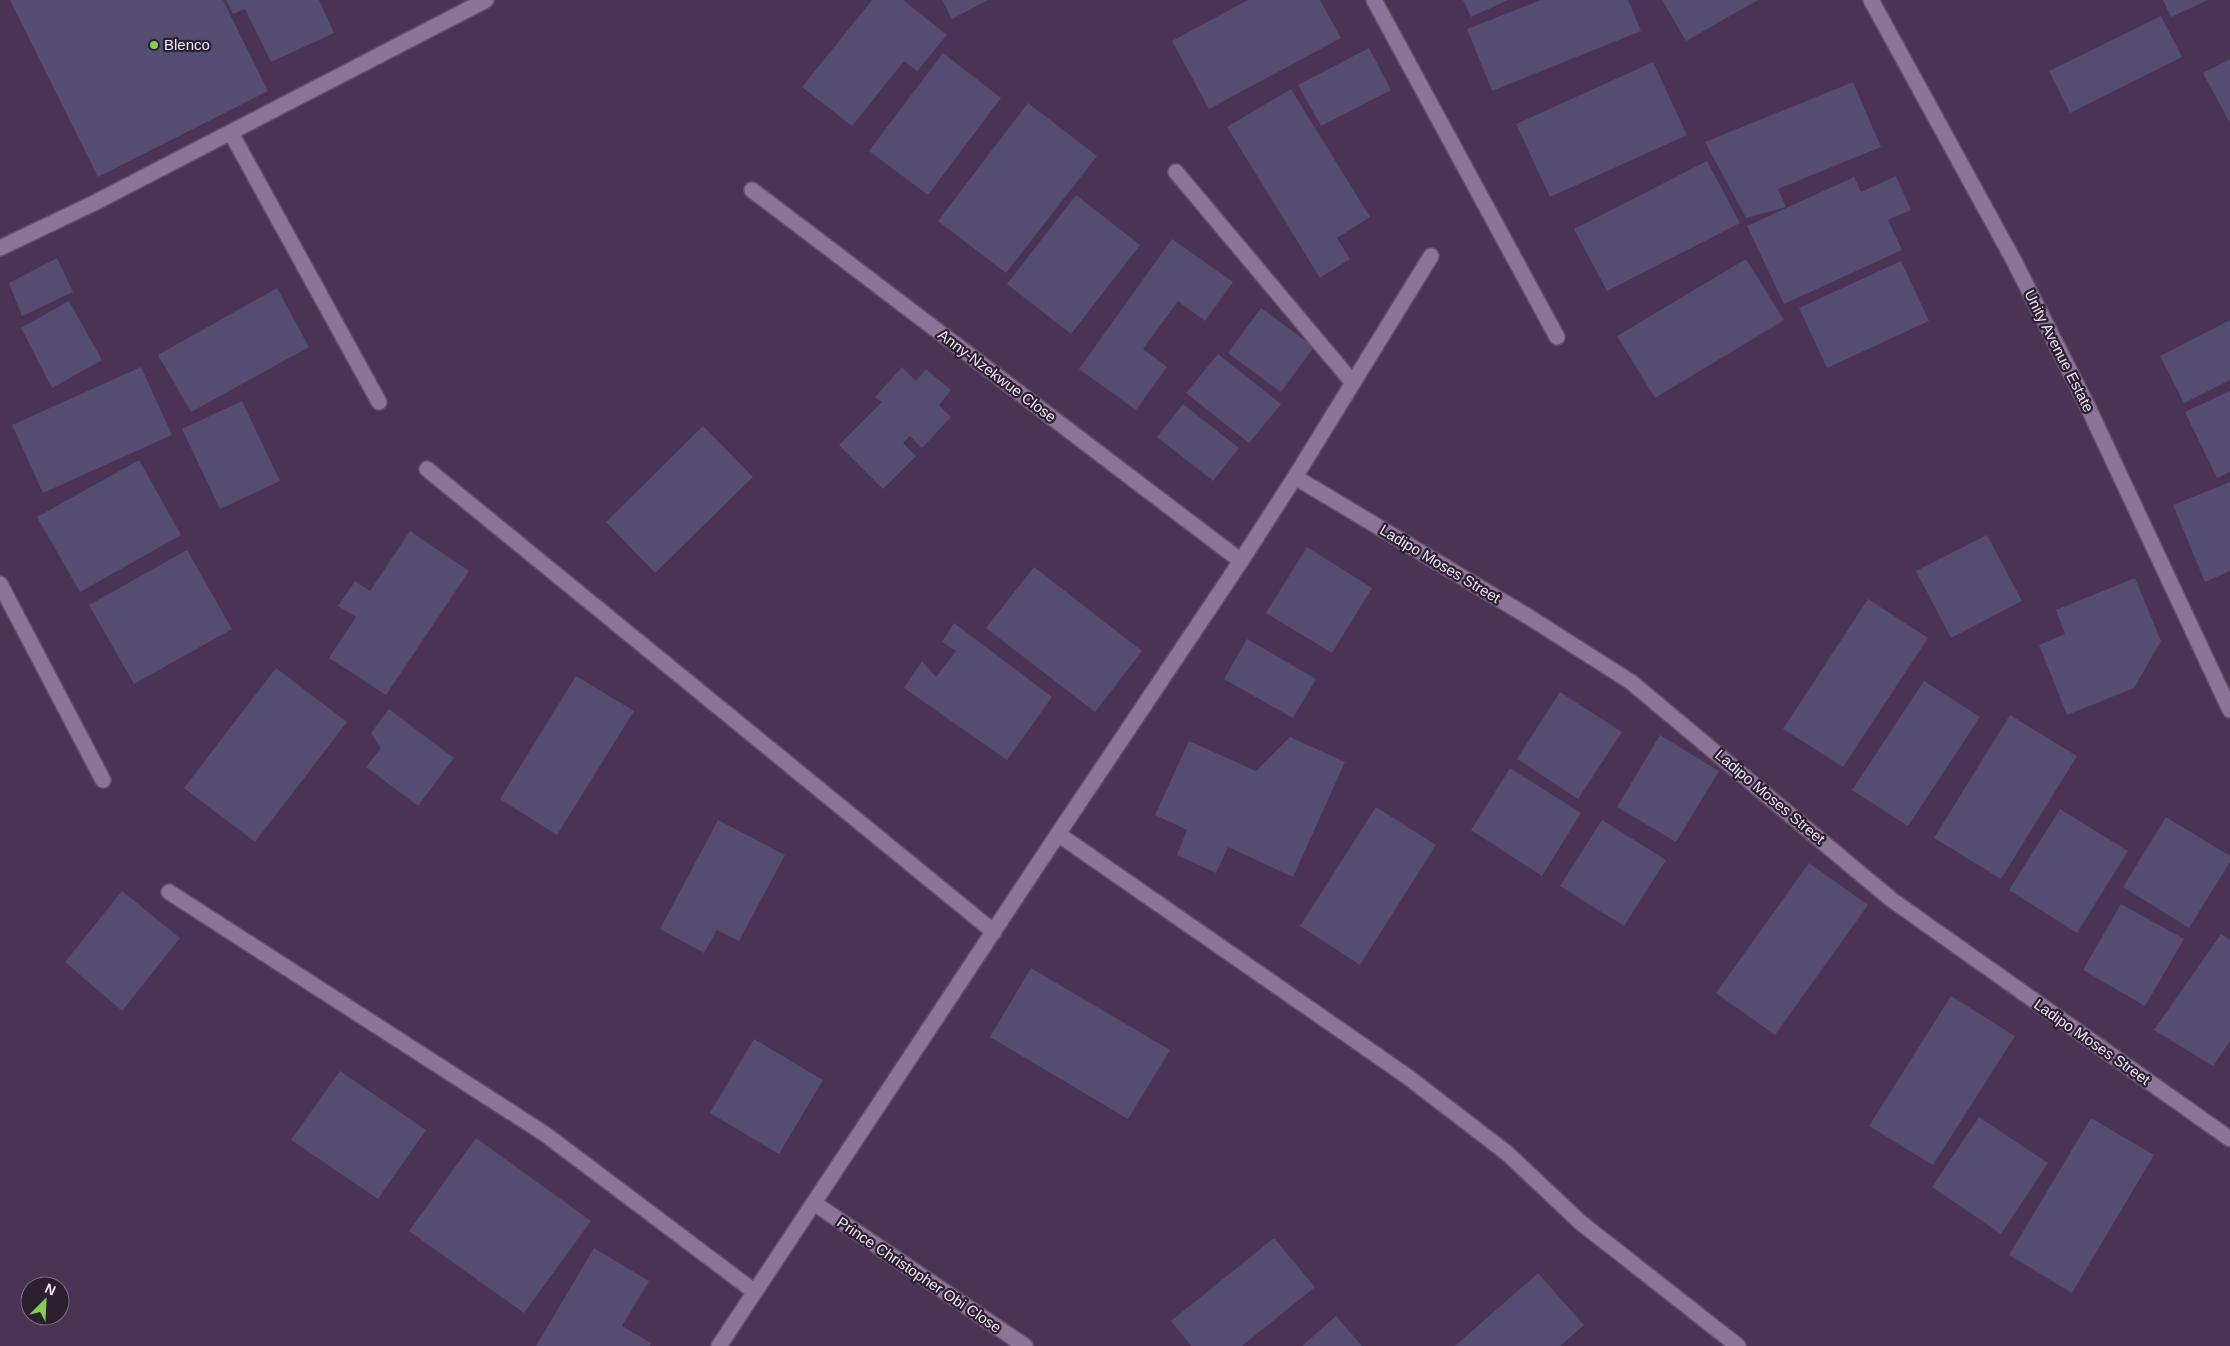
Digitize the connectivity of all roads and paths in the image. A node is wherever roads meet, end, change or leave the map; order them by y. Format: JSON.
{"nodes":[{"id":1,"x":486,"y":0,"type":"edge"},
{"id":2,"x":1374,"y":0,"type":"edge"},
{"id":3,"x":1871,"y":0,"type":"edge"},
{"id":4,"x":231,"y":133,"type":"junction"},
{"id":5,"x":1176,"y":172,"type":"dead end"},
{"id":6,"x":752,"y":190,"type":"dead end"},
{"id":7,"x":0,"y":248,"type":"edge"},
{"id":8,"x":1431,"y":256,"type":"dead end"},
{"id":9,"x":1557,"y":337,"type":"dead end"},
{"id":10,"x":1353,"y":383,"type":"junction"},
{"id":11,"x":379,"y":402,"type":"dead end"},
{"id":12,"x":427,"y":469,"type":"dead end"},
{"id":13,"x":1295,"y":477,"type":"junction"},
{"id":14,"x":1241,"y":561,"type":"junction"},
{"id":15,"x":0,"y":584,"type":"edge"},
{"id":16,"x":2230,"y":710,"type":"edge"},
{"id":17,"x":103,"y":780,"type":"dead end"},
{"id":18,"x":1058,"y":834,"type":"junction"},
{"id":19,"x":169,"y":892,"type":"dead end"},
{"id":20,"x":994,"y":932,"type":"junction"},
{"id":21,"x":2230,"y":1139,"type":"edge"},
{"id":22,"x":814,"y":1203,"type":"junction"},
{"id":23,"x":755,"y":1292,"type":"junction"},
{"id":24,"x":720,"y":1346,"type":"edge"},
{"id":25,"x":1025,"y":1346,"type":"edge"},
{"id":26,"x":1738,"y":1346,"type":"edge"}],
"edges":[{"from":1,"to":4,"type":"street"},
{"from":2,"to":9,"type":"street"},
{"from":3,"to":16,"type":"street","name":"Unity Avenue Estate"},
{"from":4,"to":7,"type":"street"},
{"from":4,"to":11,"type":"street"},
{"from":5,"to":10,"type":"street"},
{"from":6,"to":14,"type":"street","name":"Anny-Nzekwue Close"},
{"from":8,"to":10,"type":"street"},
{"from":10,"to":13,"type":"street"},
{"from":12,"to":20,"type":"street"},
{"from":13,"to":14,"type":"street"},
{"from":13,"to":21,"type":"street","name":"Ladipo Moses Street"},
{"from":14,"to":18,"type":"street"},
{"from":15,"to":17,"type":"street"},
{"from":18,"to":20,"type":"street"},
{"from":18,"to":26,"type":"street"},
{"from":19,"to":23,"type":"street"},
{"from":20,"to":22,"type":"street"},
{"from":22,"to":23,"type":"street"},
{"from":22,"to":25,"type":"street","name":"Prince Christopher Obi Close"},
{"from":23,"to":24,"type":"street"}]}
